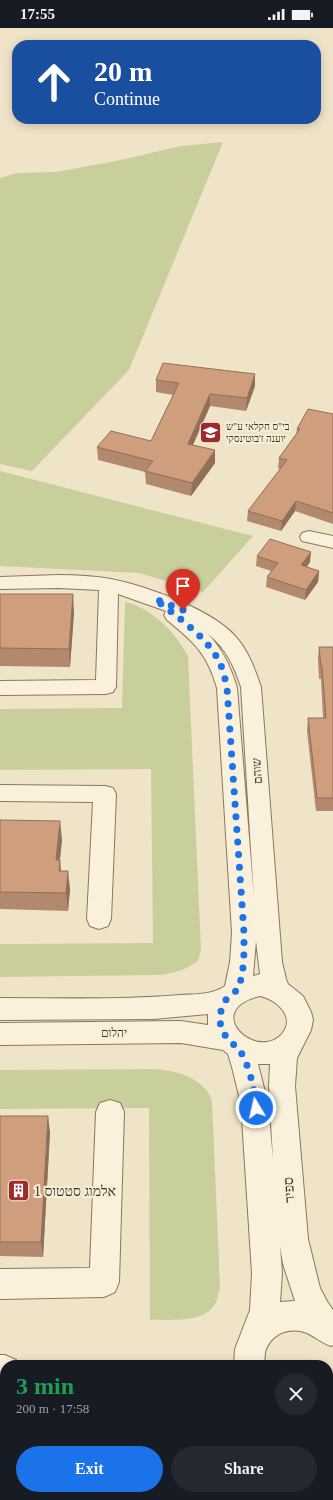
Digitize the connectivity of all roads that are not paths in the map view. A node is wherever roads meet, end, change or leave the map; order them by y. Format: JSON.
{"nodes":[{"id":1,"x":309,"y":537,"type":"dead end"},
{"id":2,"x":333,"y":542,"type":"edge"},
{"id":3,"x":0,"y":583,"type":"edge"},
{"id":4,"x":110,"y":586,"type":"junction"},
{"id":5,"x":155,"y":599,"type":"junction"},
{"id":6,"x":0,"y":688,"type":"edge"},
{"id":7,"x":0,"y":793,"type":"edge"},
{"id":8,"x":99,"y":919,"type":"dead end"},
{"id":9,"x":279,"y":991,"type":"junction"},
{"id":10,"x":231,"y":995,"type":"junction"},
{"id":11,"x":0,"y":1009,"type":"edge"},
{"id":12,"x":0,"y":1034,"type":"edge"},
{"id":13,"x":291,"y":1042,"type":"junction"},
{"id":14,"x":233,"y":1044,"type":"junction"},
{"id":15,"x":110,"y":1112,"type":"dead end"},
{"id":16,"x":0,"y":1284,"type":"edge"},
{"id":17,"x":332,"y":1332,"type":"edge"},
{"id":18,"x":257,"y":1333,"type":"junction"},
{"id":19,"x":248,"y":1360,"type":"edge"}],
"edges":[{"from":1,"to":2,"type":"street"},
{"from":3,"to":4,"type":"street","name":"שוהם"},
{"from":4,"to":5,"type":"street","name":"שוהם"},
{"from":4,"to":6,"type":"street"},
{"from":5,"to":9,"type":"street","name":"שוהם"},
{"from":5,"to":10,"type":"street","name":"שוהם"},
{"from":7,"to":8,"type":"street"},
{"from":9,"to":10,"type":"street"},
{"from":9,"to":13,"type":"street"},
{"from":10,"to":11,"type":"street","name":"יהלום"},
{"from":10,"to":14,"type":"street"},
{"from":12,"to":14,"type":"street","name":"יהלום"},
{"from":13,"to":14,"type":"street"},
{"from":13,"to":17,"type":"street","name":"ספיר"},
{"from":14,"to":18,"type":"street"},
{"from":15,"to":16,"type":"street"},
{"from":17,"to":18,"type":"street"},
{"from":18,"to":19,"type":"street"}]}
